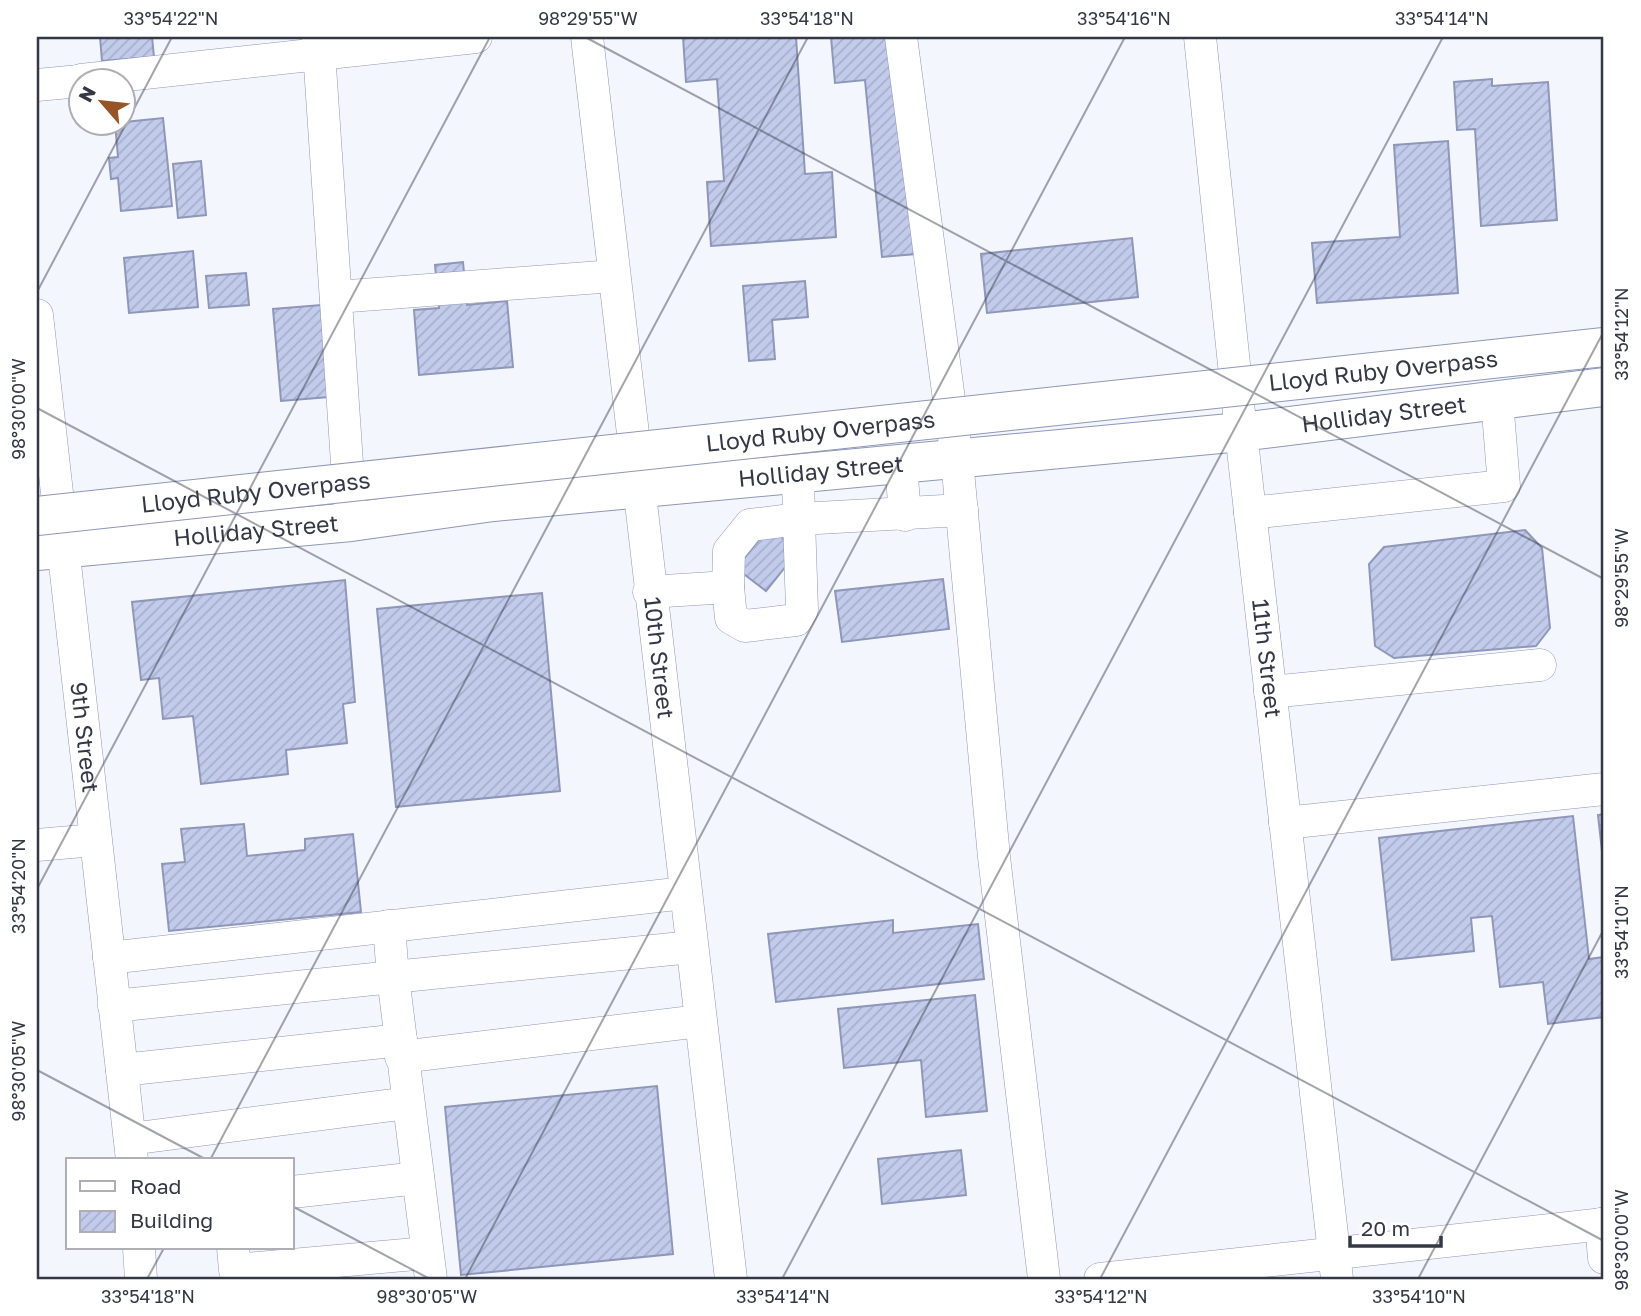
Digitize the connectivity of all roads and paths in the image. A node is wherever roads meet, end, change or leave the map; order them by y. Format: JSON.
{"nodes":[{"id":1,"x":476,"y":37,"type":"edge"},
{"id":2,"x":587,"y":37,"type":"edge"},
{"id":3,"x":901,"y":37,"type":"edge"},
{"id":4,"x":1200,"y":37,"type":"edge"},
{"id":5,"x":319,"y":46,"type":"edge"},
{"id":6,"x":136,"y":72,"type":"edge"},
{"id":7,"x":66,"y":82,"type":"edge"},
{"id":8,"x":37,"y":85,"type":"edge"},
{"id":9,"x":614,"y":276,"type":"junction"},
{"id":10,"x":336,"y":297,"type":"junction"},
{"id":11,"x":37,"y":315,"type":"edge"},
{"id":12,"x":1604,"y":347,"type":"edge"},
{"id":13,"x":1604,"y":387,"type":"edge"},
{"id":14,"x":1497,"y":400,"type":"junction"},
{"id":15,"x":1241,"y":432,"type":"junction"},
{"id":16,"x":957,"y":460,"type":"junction"},
{"id":17,"x":901,"y":466,"type":"junction"},
{"id":18,"x":798,"y":475,"type":"junction"},
{"id":19,"x":638,"y":490,"type":"junction"},
{"id":20,"x":962,"y":510,"type":"junction"},
{"id":21,"x":1250,"y":513,"type":"junction"},
{"id":22,"x":905,"y":515,"type":"junction"},
{"id":23,"x":37,"y":516,"type":"edge"},
{"id":24,"x":799,"y":519,"type":"junction"},
{"id":25,"x":351,"y":522,"type":"junction"},
{"id":26,"x":49,"y":550,"type":"edge"},
{"id":27,"x":728,"y":587,"type":"junction"},
{"id":28,"x":649,"y":592,"type":"junction"},
{"id":29,"x":1540,"y":664,"type":"dead end"},
{"id":30,"x":1270,"y":692,"type":"junction"},
{"id":31,"x":1604,"y":789,"type":"edge"},
{"id":32,"x":1285,"y":823,"type":"junction"},
{"id":33,"x":95,"y":840,"type":"junction"},
{"id":34,"x":37,"y":845,"type":"edge"},
{"id":35,"x":685,"y":893,"type":"junction"},
{"id":36,"x":389,"y":926,"type":"junction"},
{"id":37,"x":692,"y":947,"type":"junction"},
{"id":38,"x":109,"y":958,"type":"junction"},
{"id":39,"x":393,"y":977,"type":"junction"},
{"id":40,"x":114,"y":1006,"type":"junction"},
{"id":41,"x":700,"y":1021,"type":"junction"},
{"id":42,"x":401,"y":1048,"type":"junction"},
{"id":43,"x":122,"y":1070,"type":"junction"},
{"id":44,"x":408,"y":1103,"type":"junction"},
{"id":45,"x":131,"y":1150,"type":"edge"},
{"id":46,"x":418,"y":1178,"type":"junction"},
{"id":47,"x":294,"y":1192,"type":"edge"},
{"id":48,"x":1603,"y":1224,"type":"edge"},
{"id":49,"x":139,"y":1250,"type":"edge"},
{"id":50,"x":233,"y":1250,"type":"edge"},
{"id":51,"x":1604,"y":1258,"type":"edge"},
{"id":52,"x":429,"y":1266,"type":"edge"},
{"id":53,"x":1335,"y":1267,"type":"edge"},
{"id":54,"x":141,"y":1279,"type":"edge"},
{"id":55,"x":731,"y":1279,"type":"edge"},
{"id":56,"x":1044,"y":1279,"type":"edge"},
{"id":57,"x":1100,"y":1279,"type":"edge"}],
"edges":[{"from":1,"to":5,"type":"street"},
{"from":2,"to":9,"type":"street","name":"10th Street"},
{"from":3,"to":16,"type":"street"},
{"from":4,"to":15,"type":"street","name":"11th Street"},
{"from":5,"to":6,"type":"street"},
{"from":5,"to":10,"type":"street"},
{"from":7,"to":8,"type":"street"},
{"from":9,"to":10,"type":"street"},
{"from":9,"to":19,"type":"street","name":"10th Street"},
{"from":10,"to":25,"type":"street"},
{"from":11,"to":26,"type":"street","name":"9th Street"},
{"from":12,"to":23,"type":"main road","name":"Lloyd Ruby Overpass","bridge":true},
{"from":13,"to":14,"type":"main road","name":"Holliday Street"},
{"from":14,"to":15,"type":"main road","name":"Holliday Street"},
{"from":14,"to":21,"type":"street"},
{"from":15,"to":16,"type":"main road","name":"Holliday Street"},
{"from":15,"to":21,"type":"street","name":"11th Street"},
{"from":16,"to":17,"type":"main road","name":"Holliday Street"},
{"from":16,"to":20,"type":"street"},
{"from":17,"to":18,"type":"main road","name":"Holliday Street"},
{"from":17,"to":22,"type":"street"},
{"from":18,"to":19,"type":"main road","name":"Holliday Street"},
{"from":18,"to":24,"type":"street"},
{"from":19,"to":25,"type":"main road","name":"Holliday Street"},
{"from":19,"to":28,"type":"street","name":"10th Street"},
{"from":20,"to":22,"type":"street"},
{"from":20,"to":56,"type":"street"},
{"from":21,"to":30,"type":"street","name":"11th Street"},
{"from":22,"to":24,"type":"street"},
{"from":24,"to":27,"type":"street"},
{"from":24,"to":27,"type":"street"},
{"from":25,"to":26,"type":"main road","name":"Holliday Street"},
{"from":26,"to":33,"type":"street","name":"9th Street"},
{"from":27,"to":28,"type":"street"},
{"from":28,"to":35,"type":"street","name":"10th Street"},
{"from":29,"to":30,"type":"street"},
{"from":30,"to":32,"type":"street","name":"11th Street"},
{"from":31,"to":32,"type":"street"},
{"from":32,"to":53,"type":"street","name":"11th Street"},
{"from":33,"to":34,"type":"street"},
{"from":33,"to":38,"type":"street","name":"9th Street"},
{"from":35,"to":36,"type":"street"},
{"from":35,"to":37,"type":"street","name":"10th Street"},
{"from":36,"to":38,"type":"street"},
{"from":36,"to":39,"type":"street"},
{"from":37,"to":39,"type":"street"},
{"from":37,"to":41,"type":"street","name":"10th Street"},
{"from":38,"to":40,"type":"street","name":"9th Street"},
{"from":39,"to":40,"type":"street"},
{"from":39,"to":42,"type":"street"},
{"from":40,"to":43,"type":"street","name":"9th Street"},
{"from":41,"to":42,"type":"street"},
{"from":41,"to":55,"type":"street","name":"10th Street"},
{"from":42,"to":43,"type":"street"},
{"from":42,"to":44,"type":"street"},
{"from":43,"to":45,"type":"street","name":"9th Street"},
{"from":44,"to":45,"type":"street"},
{"from":44,"to":46,"type":"street"},
{"from":46,"to":47,"type":"street"},
{"from":46,"to":52,"type":"street"},
{"from":48,"to":51,"type":"street"},
{"from":48,"to":53,"type":"street"},
{"from":49,"to":54,"type":"street"},
{"from":50,"to":52,"type":"street"},
{"from":53,"to":57,"type":"street"}]}
